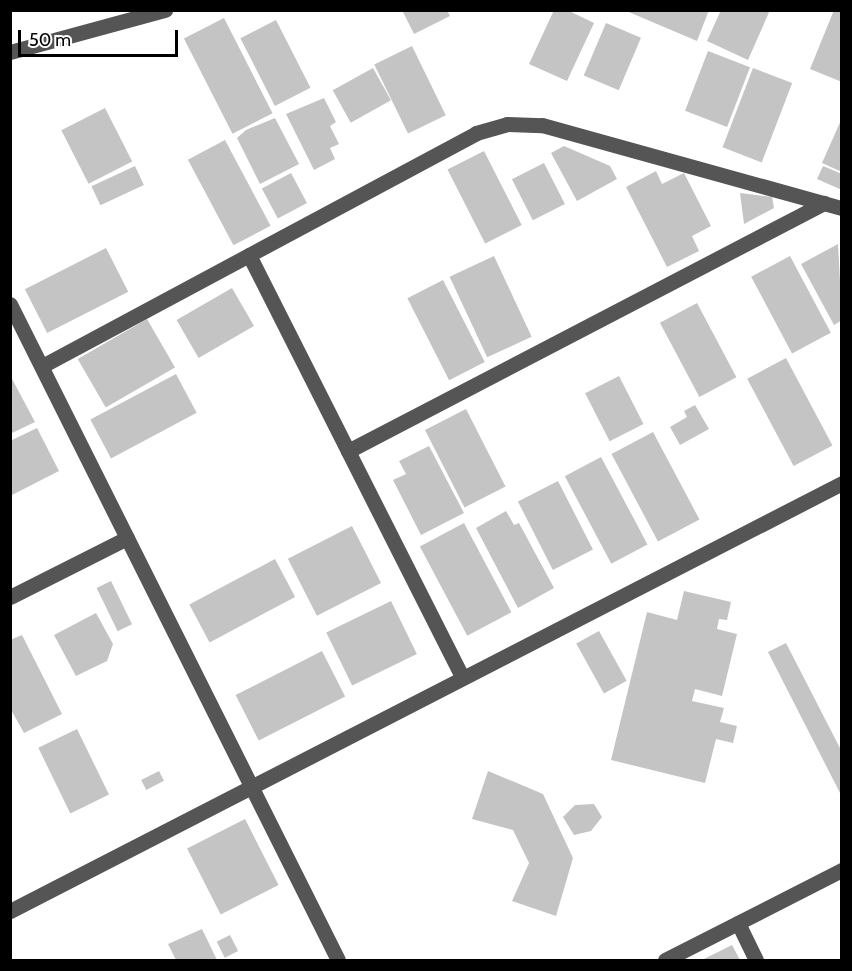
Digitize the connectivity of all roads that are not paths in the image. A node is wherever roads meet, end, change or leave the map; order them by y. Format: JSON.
{"nodes":[{"id":1,"x":165,"y":10,"type":"edge"},
{"id":2,"x":10,"y":52,"type":"edge"},
{"id":3,"x":824,"y":203,"type":"junction"},
{"id":4,"x":842,"y":208,"type":"edge"},
{"id":5,"x":249,"y":255,"type":"junction"},
{"id":6,"x":10,"y":303,"type":"edge"},
{"id":7,"x":42,"y":366,"type":"junction"},
{"id":8,"x":348,"y":451,"type":"junction"},
{"id":9,"x":842,"y":483,"type":"edge"},
{"id":10,"x":127,"y":538,"type":"junction"},
{"id":11,"x":10,"y":597,"type":"edge"},
{"id":12,"x":462,"y":677,"type":"junction"},
{"id":13,"x":251,"y":785,"type":"junction"},
{"id":14,"x":842,"y":870,"type":"edge"},
{"id":15,"x":10,"y":911,"type":"edge"},
{"id":16,"x":738,"y":924,"type":"junction"},
{"id":17,"x":338,"y":960,"type":"edge"},
{"id":18,"x":665,"y":960,"type":"edge"},
{"id":19,"x":756,"y":960,"type":"edge"}],
"edges":[{"from":1,"to":2,"type":"street"},
{"from":3,"to":4,"type":"street"},
{"from":3,"to":5,"type":"street"},
{"from":3,"to":8,"type":"street"},
{"from":5,"to":7,"type":"street"},
{"from":5,"to":8,"type":"street"},
{"from":6,"to":7,"type":"street"},
{"from":7,"to":10,"type":"street"},
{"from":8,"to":12,"type":"street"},
{"from":9,"to":12,"type":"street"},
{"from":10,"to":11,"type":"street"},
{"from":10,"to":13,"type":"street"},
{"from":12,"to":13,"type":"street"},
{"from":13,"to":15,"type":"street"},
{"from":13,"to":17,"type":"street"},
{"from":14,"to":16,"type":"street"},
{"from":16,"to":18,"type":"street"},
{"from":16,"to":19,"type":"street"}]}
